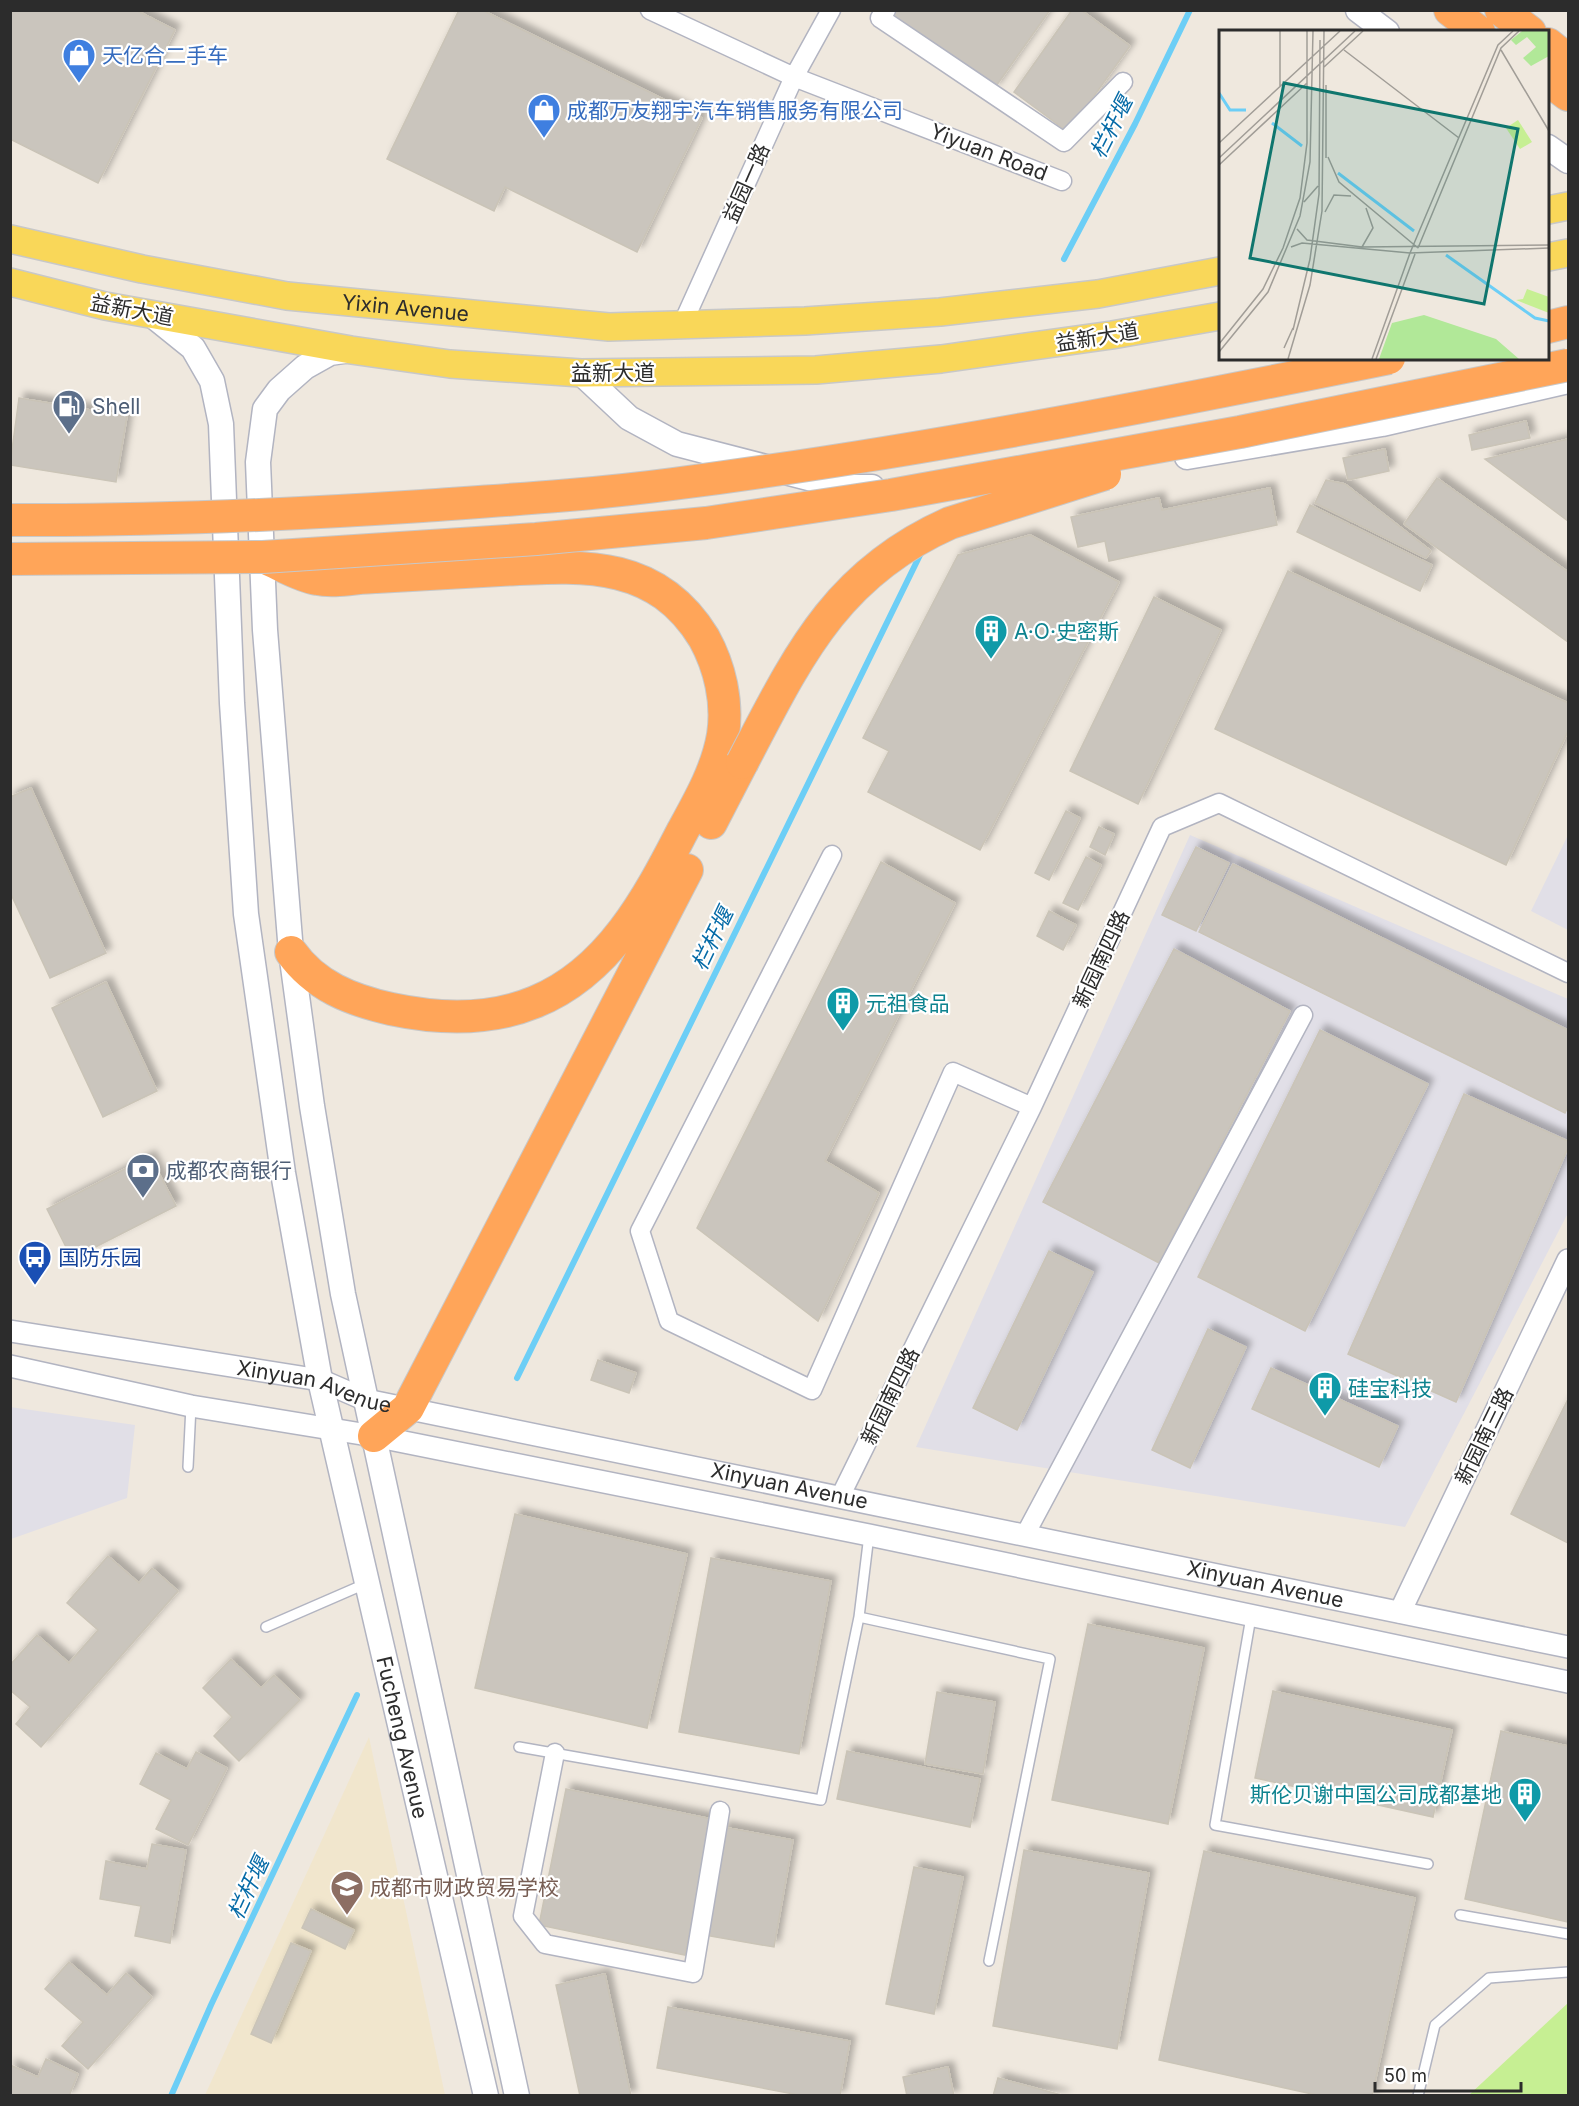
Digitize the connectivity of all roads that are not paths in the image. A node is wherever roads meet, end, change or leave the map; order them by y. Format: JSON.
{"nodes":[{"id":1,"x":650,"y":10,"type":"edge"},
{"id":2,"x":831,"y":10,"type":"edge"},
{"id":3,"x":1358,"y":10,"type":"edge"},
{"id":4,"x":1450,"y":10,"type":"edge"},
{"id":5,"x":1502,"y":10,"type":"edge"},
{"id":6,"x":879,"y":13,"type":"edge"},
{"id":7,"x":1384,"y":30,"type":"edge"},
{"id":8,"x":1476,"y":30,"type":"edge"},
{"id":9,"x":1527,"y":30,"type":"edge"},
{"id":10,"x":1549,"y":45,"type":"edge"},
{"id":11,"x":1569,"y":60,"type":"edge"},
{"id":12,"x":794,"y":77,"type":"junction"},
{"id":13,"x":1549,"y":81,"type":"edge"},
{"id":14,"x":1124,"y":82,"type":"dead end"},
{"id":15,"x":1569,"y":95,"type":"edge"},
{"id":16,"x":1549,"y":148,"type":"edge"},
{"id":17,"x":1569,"y":161,"type":"edge"},
{"id":18,"x":1062,"y":181,"type":"dead end"},
{"id":19,"x":1569,"y":206,"type":"edge"},
{"id":20,"x":1549,"y":210,"type":"edge"},
{"id":21,"x":10,"y":239,"type":"edge"},
{"id":22,"x":1569,"y":253,"type":"edge"},
{"id":23,"x":1549,"y":257,"type":"edge"},
{"id":24,"x":1219,"y":271,"type":"edge"},
{"id":25,"x":10,"y":282,"type":"edge"},
{"id":26,"x":152,"y":315,"type":"junction"},
{"id":27,"x":1219,"y":316,"type":"edge"},
{"id":28,"x":805,"y":321,"type":"joint"},
{"id":29,"x":1569,"y":322,"type":"edge"},
{"id":30,"x":682,"y":325,"type":"junction"},
{"id":31,"x":1549,"y":327,"type":"edge"},
{"id":32,"x":351,"y":350,"type":"junction"},
{"id":33,"x":1379,"y":360,"type":"edge"},
{"id":34,"x":1569,"y":365,"type":"edge"},
{"id":35,"x":581,"y":373,"type":"junction"},
{"id":36,"x":1569,"y":381,"type":"edge"},
{"id":37,"x":1240,"y":432,"type":"junction"},
{"id":38,"x":10,"y":520,"type":"edge"},
{"id":39,"x":263,"y":557,"type":"junction"},
{"id":40,"x":10,"y":559,"type":"edge"},
{"id":41,"x":731,"y":758,"type":"junction"},
{"id":42,"x":832,"y":855,"type":"dead end"},
{"id":43,"x":291,"y":952,"type":"junction"},
{"id":44,"x":1569,"y":973,"type":"edge"},
{"id":45,"x":1303,"y":1015,"type":"dead end"},
{"id":46,"x":1032,"y":1107,"type":"junction"},
{"id":47,"x":1569,"y":1260,"type":"edge"},
{"id":48,"x":10,"y":1331,"type":"edge"},
{"id":49,"x":10,"y":1366,"type":"edge"},
{"id":50,"x":320,"y":1380,"type":"junction"},
{"id":51,"x":366,"y":1400,"type":"junction"},
{"id":52,"x":191,"y":1406,"type":"junction"},
{"id":53,"x":408,"y":1408,"type":"junction"},
{"id":54,"x":333,"y":1429,"type":"junction"},
{"id":55,"x":374,"y":1436,"type":"junction"},
{"id":56,"x":188,"y":1467,"type":"dead end"},
{"id":57,"x":841,"y":1495,"type":"junction"},
{"id":58,"x":1026,"y":1533,"type":"junction"},
{"id":59,"x":869,"y":1535,"type":"junction"},
{"id":60,"x":368,"y":1583,"type":"junction"},
{"id":61,"x":1400,"y":1612,"type":"junction"},
{"id":62,"x":859,"y":1617,"type":"junction"},
{"id":63,"x":1251,"y":1617,"type":"junction"},
{"id":64,"x":266,"y":1627,"type":"dead end"},
{"id":65,"x":1569,"y":1647,"type":"edge"},
{"id":66,"x":1569,"y":1682,"type":"edge"},
{"id":67,"x":519,"y":1747,"type":"dead end"},
{"id":68,"x":555,"y":1753,"type":"junction"},
{"id":69,"x":720,"y":1811,"type":"dead end"},
{"id":70,"x":1428,"y":1864,"type":"dead end"},
{"id":71,"x":1460,"y":1916,"type":"dead end"},
{"id":72,"x":1569,"y":1934,"type":"edge"},
{"id":73,"x":989,"y":1961,"type":"dead end"},
{"id":74,"x":1569,"y":1972,"type":"edge"},
{"id":75,"x":486,"y":2096,"type":"edge"},
{"id":76,"x":517,"y":2096,"type":"edge"},
{"id":77,"x":1418,"y":2096,"type":"edge"}],
"edges":[{"from":1,"to":12,"type":"street","name":"Yiyuan Road"},
{"from":2,"to":12,"type":"street","name":"益园一路"},
{"from":3,"to":7,"type":"main road"},
{"from":4,"to":8,"type":"highway"},
{"from":5,"to":9,"type":"highway"},
{"from":6,"to":14,"type":"street"},
{"from":10,"to":11,"type":"highway"},
{"from":12,"to":18,"type":"street","name":"Yiyuan Road"},
{"from":12,"to":30,"type":"street","name":"益园一路"},
{"from":13,"to":15,"type":"highway"},
{"from":16,"to":17,"type":"main road"},
{"from":19,"to":20,"type":"main road"},
{"from":21,"to":30,"type":"main road","name":"Yixin Avenue"},
{"from":22,"to":23,"type":"main road"},
{"from":24,"to":28,"type":"main road","name":"益新大道"},
{"from":25,"to":26,"type":"main road","name":"益新大道"},
{"from":26,"to":32,"type":"main road","name":"益新大道"},
{"from":26,"to":50,"type":"main road","name":"Fucheng Avenue"},
{"from":27,"to":35,"type":"main road","name":"益新大道"},
{"from":28,"to":30,"type":"main road","name":"Yixin Avenue"},
{"from":29,"to":31,"type":"highway"},
{"from":32,"to":35,"type":"main road","name":"益新大道"},
{"from":32,"to":43,"type":"main road","name":"Fucheng Avenue"},
{"from":33,"to":38,"type":"highway","bridge":true},
{"from":34,"to":37,"type":"highway","bridge":true},
{"from":35,"to":36,"type":"main road"},
{"from":37,"to":39,"type":"highway","bridge":true},
{"from":37,"to":41,"type":"highway","bridge":true},
{"from":39,"to":40,"type":"highway","bridge":true},
{"from":39,"to":41,"type":"highway"},
{"from":41,"to":43,"type":"highway"},
{"from":41,"to":53,"type":"highway"},
{"from":42,"to":46,"type":"street"},
{"from":43,"to":51,"type":"main road","name":"Fucheng Avenue"},
{"from":44,"to":46,"type":"street","name":"新园南四路"},
{"from":45,"to":58,"type":"street"},
{"from":46,"to":57,"type":"street","name":"新园南四路"},
{"from":47,"to":61,"type":"street","name":"新园南三路"},
{"from":48,"to":50,"type":"street","name":"Xinyuan Avenue"},
{"from":49,"to":52,"type":"street","name":"Xinyuan Avenue"},
{"from":50,"to":51,"type":"street","name":"Xinyuan Avenue"},
{"from":50,"to":54,"type":"main road","name":"Fucheng Avenue"},
{"from":51,"to":53,"type":"street","name":"Xinyuan Avenue"},
{"from":51,"to":55,"type":"main road","name":"Fucheng Avenue"},
{"from":52,"to":54,"type":"street","name":"Xinyuan Avenue"},
{"from":52,"to":56,"type":"lane"},
{"from":53,"to":55,"type":"highway"},
{"from":53,"to":57,"type":"street","name":"Xinyuan Avenue"},
{"from":54,"to":55,"type":"street","name":"Xinyuan Avenue"},
{"from":54,"to":60,"type":"main road","name":"Fucheng Avenue"},
{"from":55,"to":59,"type":"street","name":"Xinyuan Avenue"},
{"from":55,"to":76,"type":"main road","name":"Fucheng Avenue"},
{"from":57,"to":58,"type":"street","name":"Xinyuan Avenue"},
{"from":58,"to":61,"type":"street","name":"Xinyuan Avenue"},
{"from":59,"to":62,"type":"lane"},
{"from":59,"to":63,"type":"street","name":"Xinyuan Avenue"},
{"from":60,"to":64,"type":"lane"},
{"from":60,"to":75,"type":"main road","name":"Fucheng Avenue"},
{"from":61,"to":65,"type":"street","name":"Xinyuan Avenue"},
{"from":62,"to":68,"type":"lane"},
{"from":62,"to":73,"type":"lane"},
{"from":63,"to":66,"type":"street","name":"Xinyuan Avenue"},
{"from":63,"to":70,"type":"lane"},
{"from":67,"to":68,"type":"lane"},
{"from":68,"to":69,"type":"street"},
{"from":71,"to":72,"type":"lane"},
{"from":74,"to":77,"type":"lane"}]}
